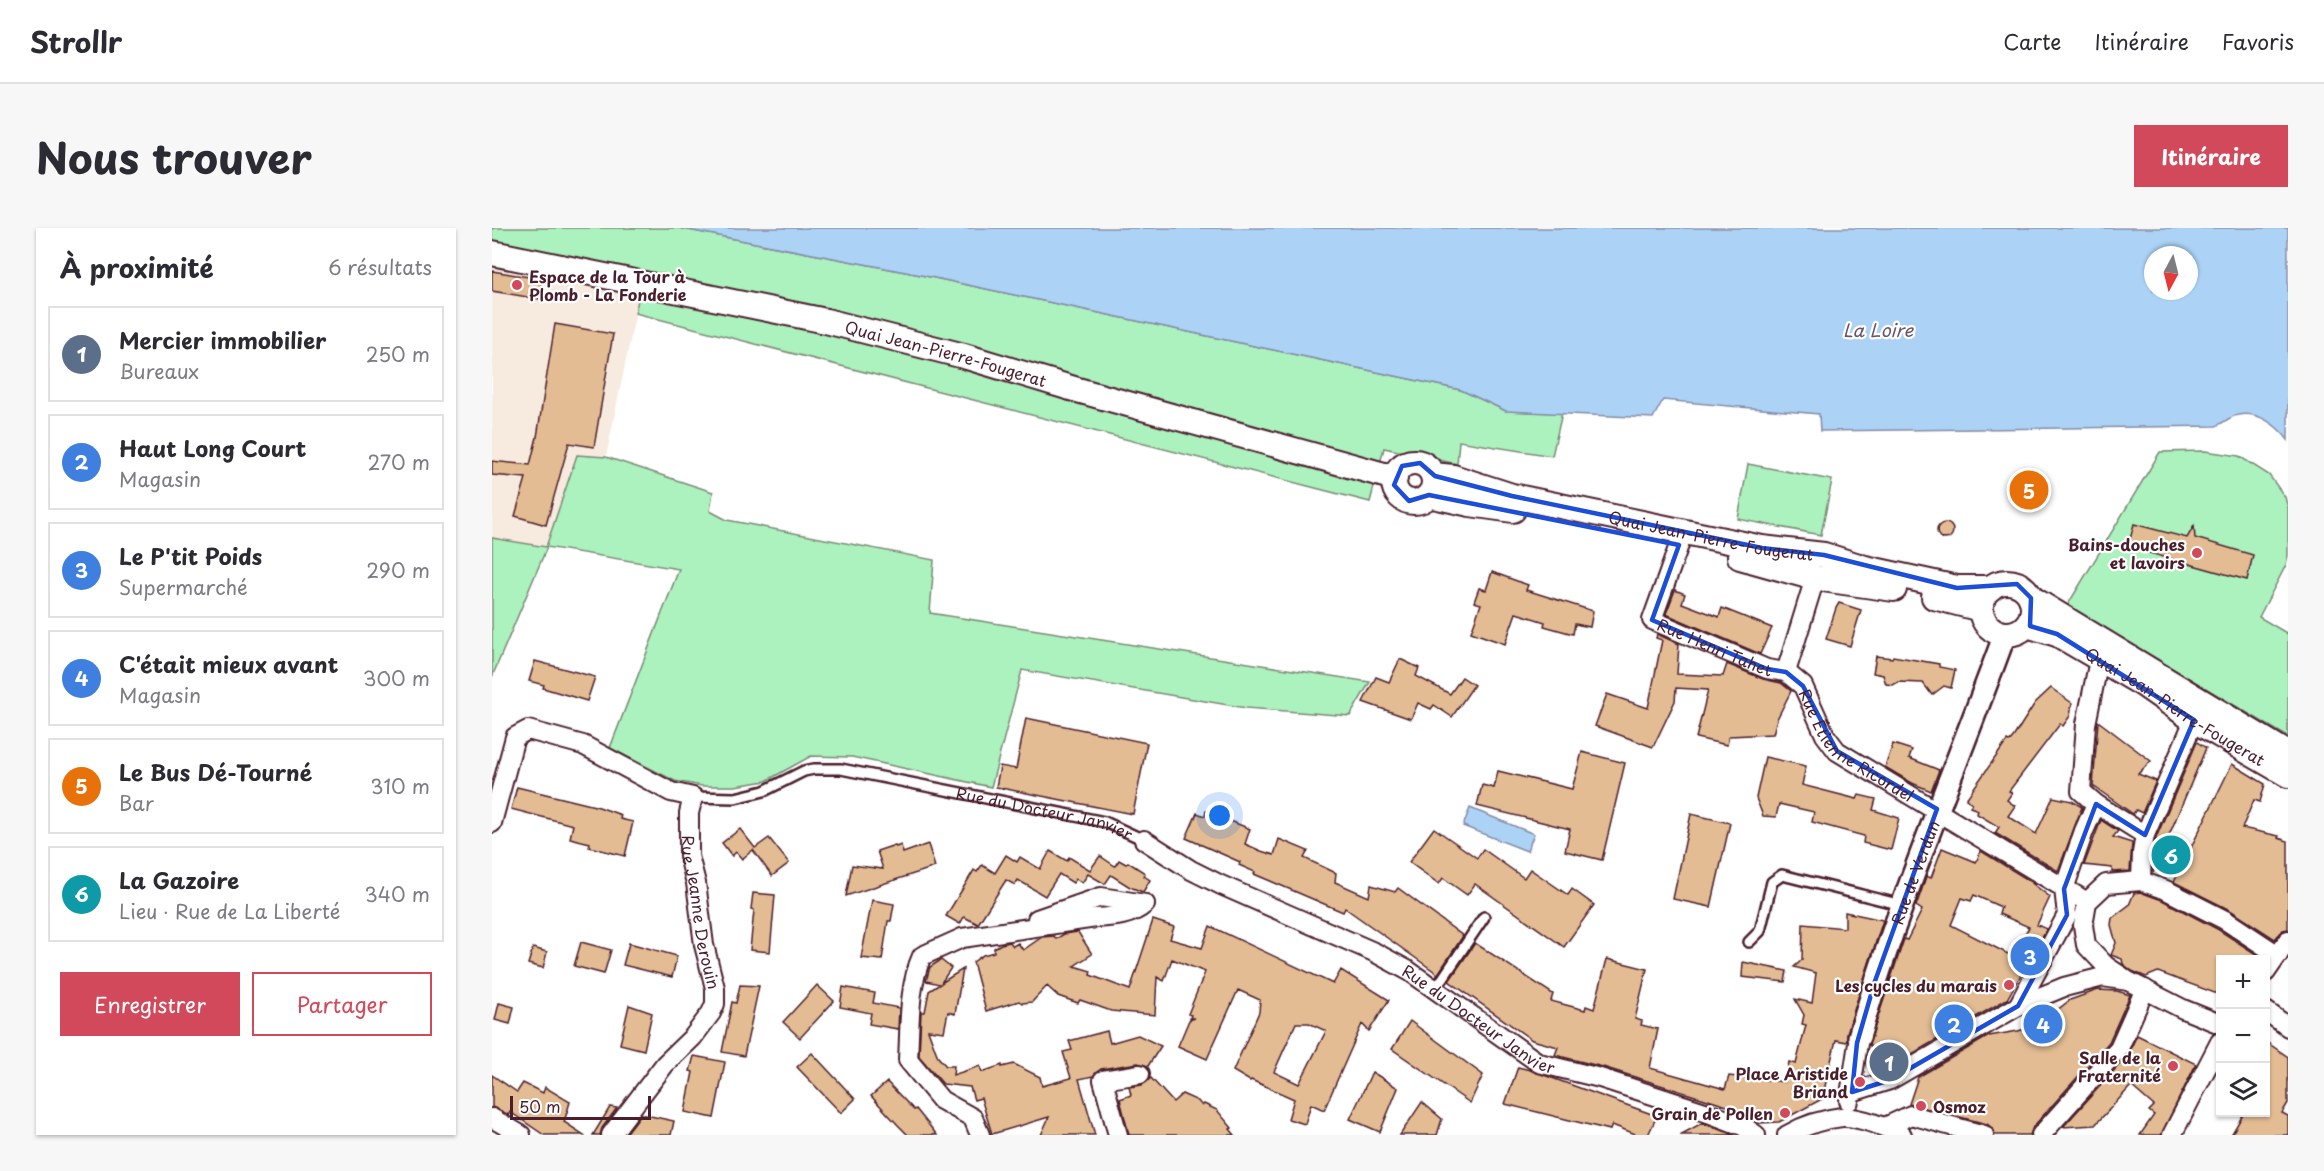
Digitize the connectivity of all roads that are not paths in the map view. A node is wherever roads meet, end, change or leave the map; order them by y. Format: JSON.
{"nodes":[{"id":1,"x":492,"y":253,"type":"edge"},
{"id":2,"x":1431,"y":485,"type":"junction"},
{"id":3,"x":1679,"y":545,"type":"junction"},
{"id":4,"x":1815,"y":578,"type":"junction"},
{"id":5,"x":2031,"y":598,"type":"junction"},
{"id":6,"x":1986,"y":599,"type":"junction"},
{"id":7,"x":2027,"y":625,"type":"junction"},
{"id":8,"x":2005,"y":634,"type":"junction"},
{"id":9,"x":2099,"y":660,"type":"junction"},
{"id":10,"x":1786,"y":672,"type":"junction"},
{"id":11,"x":2194,"y":720,"type":"junction"},
{"id":12,"x":2288,"y":754,"type":"edge"},
{"id":13,"x":2288,"y":775,"type":"edge"},
{"id":14,"x":693,"y":797,"type":"junction"},
{"id":15,"x":2096,"y":804,"type":"junction"},
{"id":16,"x":1936,"y":809,"type":"junction"},
{"id":17,"x":492,"y":823,"type":"edge"},
{"id":18,"x":2145,"y":835,"type":"junction"},
{"id":19,"x":1144,"y":840,"type":"joint"},
{"id":20,"x":2141,"y":881,"type":"junction"},
{"id":21,"x":2064,"y":889,"type":"junction"},
{"id":22,"x":2087,"y":902,"type":"junction"},
{"id":23,"x":1902,"y":905,"type":"junction"},
{"id":24,"x":1484,"y":917,"type":"dead end"},
{"id":25,"x":987,"y":935,"type":"junction"},
{"id":26,"x":2288,"y":940,"type":"edge"},
{"id":27,"x":1749,"y":942,"type":"dead end"},
{"id":28,"x":2278,"y":955,"type":"junction"},
{"id":29,"x":2270,"y":965,"type":"edge"},
{"id":30,"x":2128,"y":981,"type":"junction"},
{"id":31,"x":2145,"y":989,"type":"junction"},
{"id":32,"x":1435,"y":990,"type":"junction"},
{"id":33,"x":2018,"y":1006,"type":"junction"},
{"id":34,"x":2270,"y":1014,"type":"edge"},
{"id":35,"x":2216,"y":1022,"type":"edge"},
{"id":36,"x":2288,"y":1027,"type":"edge"},
{"id":37,"x":1859,"y":1037,"type":"joint"},
{"id":38,"x":2216,"y":1050,"type":"edge"},
{"id":39,"x":1140,"y":1074,"type":"dead end"},
{"id":40,"x":1852,"y":1092,"type":"junction"},
{"id":41,"x":1844,"y":1117,"type":"junction"},
{"id":42,"x":492,"y":1118,"type":"edge"},
{"id":43,"x":1885,"y":1127,"type":"junction"},
{"id":44,"x":1793,"y":1132,"type":"edge"},
{"id":45,"x":521,"y":1135,"type":"edge"},
{"id":46,"x":611,"y":1135,"type":"edge"},
{"id":47,"x":980,"y":1135,"type":"edge"},
{"id":48,"x":1118,"y":1135,"type":"edge"},
{"id":49,"x":1756,"y":1135,"type":"edge"},
{"id":50,"x":1902,"y":1135,"type":"edge"},
{"id":51,"x":1984,"y":1135,"type":"edge"},
{"id":52,"x":2041,"y":1135,"type":"edge"},
{"id":53,"x":2172,"y":1135,"type":"edge"}],
"edges":[{"from":1,"to":2,"type":"main road","name":"Quai Jean-Pierre-Fougerat"},
{"from":2,"to":3,"type":"main road","name":"Quai Jean-Pierre-Fougerat"},
{"from":2,"to":6,"type":"main road","name":"Quai Jean-Pierre-Fougerat"},
{"from":3,"to":4,"type":"main road","name":"Quai Jean-Pierre-Fougerat"},
{"from":3,"to":10,"type":"street","name":"Rue Henri Tahet"},
{"from":4,"to":6,"type":"main road","name":"Quai Jean-Pierre-Fougerat"},
{"from":4,"to":10,"type":"street"},
{"from":5,"to":6,"type":"main road","name":"Quai Jean-Pierre-Fougerat"},
{"from":5,"to":7,"type":"main road"},
{"from":5,"to":12,"type":"main road","name":"Quai Jean-Pierre-Fougerat"},
{"from":6,"to":8,"type":"main road"},
{"from":7,"to":8,"type":"main road"},
{"from":7,"to":9,"type":"main road","name":"Quai Jean-Pierre-Fougerat"},
{"from":8,"to":16,"type":"street","name":"Rue de Verdun"},
{"from":9,"to":11,"type":"main road","name":"Quai Jean-Pierre-Fougerat"},
{"from":9,"to":15,"type":"street"},
{"from":10,"to":16,"type":"street","name":"Rue Étienne Ricordel"},
{"from":11,"to":13,"type":"main road","name":"Quai Jean-Pierre-Fougerat"},
{"from":11,"to":18,"type":"street"},
{"from":14,"to":17,"type":"street","name":"Rue du Docteur Janvier"},
{"from":14,"to":19,"type":"lane","name":"Rue du Docteur Janvier"},
{"from":14,"to":46,"type":"street","name":"Rue Jeanne Derouin"},
{"from":15,"to":18,"type":"street"},
{"from":15,"to":21,"type":"street"},
{"from":16,"to":21,"type":"street","name":"Rue Étienne Ricordel"},
{"from":16,"to":23,"type":"street","name":"Rue de Verdun"},
{"from":18,"to":20,"type":"street"},
{"from":19,"to":32,"type":"street","name":"Rue du Docteur Janvier"},
{"from":20,"to":22,"type":"street"},
{"from":20,"to":28,"type":"street"},
{"from":21,"to":22,"type":"street","name":"Rue Étienne Ricordel"},
{"from":21,"to":33,"type":"street"},
{"from":22,"to":30,"type":"street"},
{"from":23,"to":27,"type":"lane"},
{"from":23,"to":37,"type":"street","name":"Rue de Verdun"},
{"from":24,"to":32,"type":"lane"},
{"from":25,"to":25,"type":"street"},
{"from":25,"to":47,"type":"street"},
{"from":26,"to":28,"type":"street"},
{"from":28,"to":29,"type":"street"},
{"from":30,"to":31,"type":"street"},
{"from":30,"to":33,"type":"street"},
{"from":31,"to":35,"type":"street"},
{"from":31,"to":52,"type":"street"},
{"from":32,"to":49,"type":"street","name":"Rue du Docteur Janvier"},
{"from":33,"to":40,"type":"street"},
{"from":34,"to":36,"type":"street"},
{"from":37,"to":40,"type":"street","name":"Rue de Verdun"},
{"from":38,"to":53,"type":"street"},
{"from":39,"to":48,"type":"street"},
{"from":40,"to":41,"type":"street","name":"Rue de Verdun"},
{"from":41,"to":43,"type":"street"},
{"from":41,"to":44,"type":"street"},
{"from":42,"to":45,"type":"street"},
{"from":43,"to":50,"type":"street"},
{"from":43,"to":51,"type":"street"}]}
